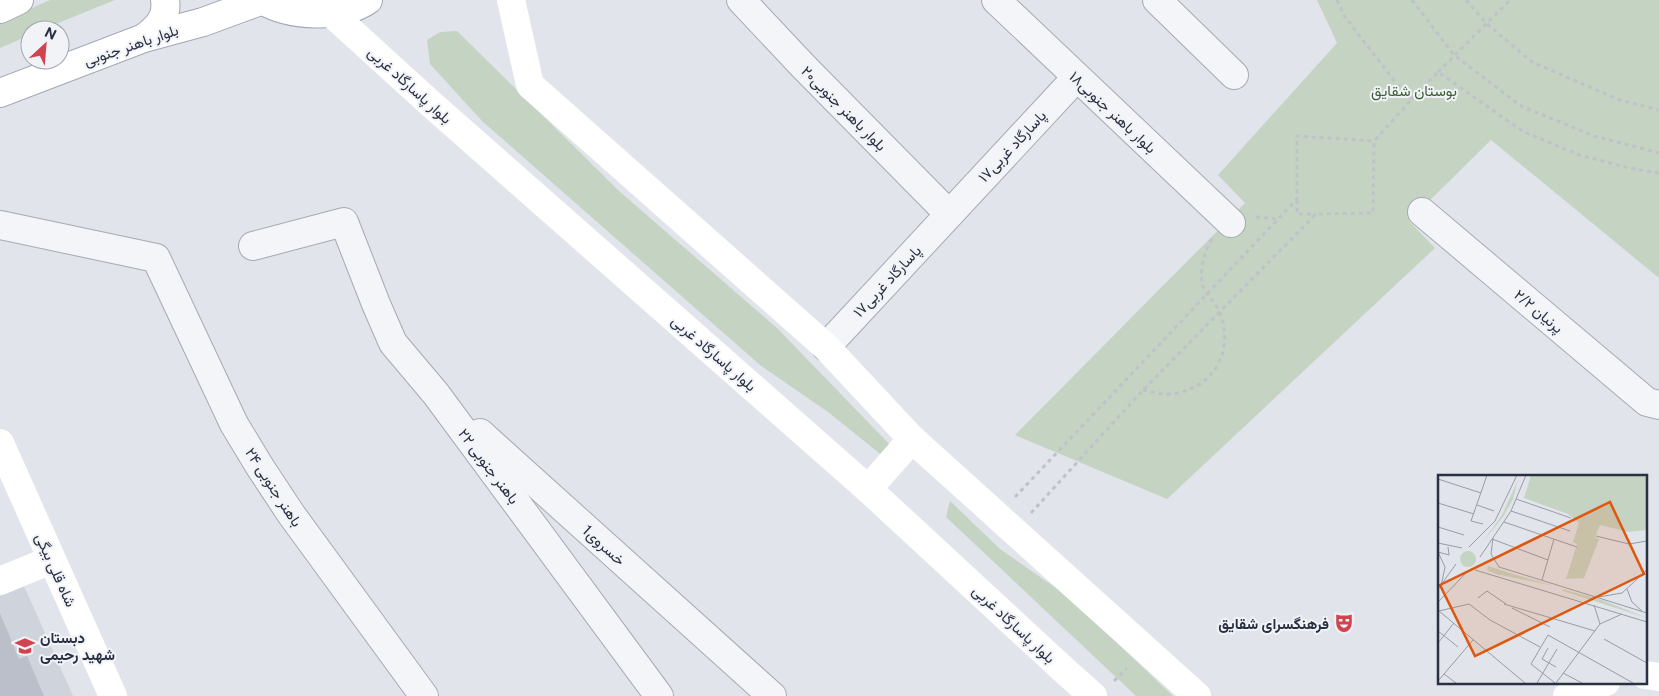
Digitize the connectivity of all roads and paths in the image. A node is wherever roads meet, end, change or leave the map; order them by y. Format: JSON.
{"nodes":[{"id":1,"x":166,"y":0,"type":"edge"},
{"id":2,"x":262,"y":0,"type":"edge"},
{"id":3,"x":368,"y":0,"type":"edge"},
{"id":4,"x":511,"y":0,"type":"edge"},
{"id":5,"x":741,"y":0,"type":"edge"},
{"id":6,"x":996,"y":0,"type":"edge"},
{"id":7,"x":1157,"y":0,"type":"edge"},
{"id":8,"x":1337,"y":0,"type":"edge"},
{"id":9,"x":1412,"y":0,"type":"edge"},
{"id":10,"x":1466,"y":0,"type":"edge"},
{"id":11,"x":1508,"y":1,"type":"edge"},
{"id":12,"x":331,"y":13,"type":"junction"},
{"id":13,"x":1486,"y":23,"type":"junction"},
{"id":14,"x":144,"y":38,"type":"junction"},
{"id":15,"x":1454,"y":55,"type":"junction"},
{"id":16,"x":1438,"y":72,"type":"junction"},
{"id":17,"x":1234,"y":75,"type":"dead end"},
{"id":18,"x":1076,"y":78,"type":"junction"},
{"id":19,"x":0,"y":93,"type":"edge"},
{"id":20,"x":1412,"y":99,"type":"junction"},
{"id":21,"x":1659,"y":110,"type":"edge"},
{"id":22,"x":1374,"y":141,"type":"junction"},
{"id":23,"x":1659,"y":153,"type":"edge"},
{"id":24,"x":1659,"y":173,"type":"edge"},
{"id":25,"x":1297,"y":199,"type":"junction"},
{"id":26,"x":1422,"y":212,"type":"dead end"},
{"id":27,"x":949,"y":214,"type":"junction"},
{"id":28,"x":1316,"y":214,"type":"junction"},
{"id":29,"x":1278,"y":219,"type":"junction"},
{"id":30,"x":1231,"y":223,"type":"junction"},
{"id":31,"x":0,"y":225,"type":"edge"},
{"id":32,"x":253,"y":246,"type":"dead end"},
{"id":33,"x":1208,"y":294,"type":"junction"},
{"id":34,"x":1219,"y":312,"type":"junction"},
{"id":35,"x":826,"y":347,"type":"junction"},
{"id":36,"x":1143,"y":390,"type":"junction"},
{"id":37,"x":436,"y":394,"type":"junction"},
{"id":38,"x":1659,"y":406,"type":"edge"},
{"id":39,"x":912,"y":438,"type":"junction"},
{"id":40,"x":0,"y":443,"type":"edge"},
{"id":41,"x":868,"y":489,"type":"junction"},
{"id":42,"x":1006,"y":523,"type":"junction"},
{"id":43,"x":51,"y":560,"type":"junction"},
{"id":44,"x":0,"y":581,"type":"edge"},
{"id":45,"x":1146,"y":649,"type":"junction"},
{"id":46,"x":1646,"y":675,"type":"edge"},
{"id":47,"x":1659,"y":676,"type":"edge"},
{"id":48,"x":1595,"y":684,"type":"edge"},
{"id":49,"x":1103,"y":689,"type":"edge"},
{"id":50,"x":758,"y":691,"type":"edge"},
{"id":51,"x":113,"y":696,"type":"edge"},
{"id":52,"x":424,"y":696,"type":"edge"},
{"id":53,"x":659,"y":696,"type":"edge"},
{"id":54,"x":1197,"y":696,"type":"edge"},
{"id":55,"x":1567,"y":696,"type":"edge"}],
"edges":[{"from":1,"to":14,"type":"main road"},
{"from":2,"to":12,"type":"main road"},
{"from":2,"to":14,"type":"main road","name":"بلوار باهنر جنوبی"},
{"from":3,"to":12,"type":"main road"},
{"from":4,"to":35,"type":"main road"},
{"from":5,"to":27,"type":"street","name":"بلوار باهنر جنوبی۲۰"},
{"from":6,"to":18,"type":"street","name":"۱۸بلوار باهنر جنوبی"},
{"from":7,"to":17,"type":"street"},
{"from":8,"to":20,"type":"path"},
{"from":9,"to":15,"type":"path"},
{"from":10,"to":13,"type":"path"},
{"from":11,"to":13,"type":"path"},
{"from":12,"to":41,"type":"main road","name":"بلوار پاسارگاد غربی"},
{"from":13,"to":15,"type":"path"},
{"from":13,"to":21,"type":"path"},
{"from":14,"to":19,"type":"main road","name":"بلوار باهنر جنوبی"},
{"from":15,"to":16,"type":"path"},
{"from":15,"to":23,"type":"path"},
{"from":16,"to":20,"type":"path"},
{"from":16,"to":24,"type":"path"},
{"from":18,"to":27,"type":"street","name":"۱۷پاسارگاد غربی"},
{"from":18,"to":30,"type":"street","name":"۱۸بلوار باهنر جنوبی"},
{"from":20,"to":22,"type":"path"},
{"from":22,"to":25,"type":"path"},
{"from":22,"to":28,"type":"path"},
{"from":25,"to":28,"type":"path"},
{"from":25,"to":29,"type":"path"},
{"from":26,"to":38,"type":"street","name":"پرنیان ۲/۲"},
{"from":27,"to":35,"type":"street","name":"پاسارگاد غربی۱۷"},
{"from":28,"to":34,"type":"path"},
{"from":29,"to":30,"type":"path"},
{"from":29,"to":33,"type":"path"},
{"from":30,"to":33,"type":"path"},
{"from":31,"to":52,"type":"street","name":"۲۴ باهنر جنوبی"},
{"from":32,"to":37,"type":"street","name":"۲۲ باهنر جنوبی"},
{"from":33,"to":34,"type":"path"},
{"from":33,"to":42,"type":"path"},
{"from":34,"to":36,"type":"path"},
{"from":34,"to":36,"type":"path"},
{"from":35,"to":39,"type":"main road"},
{"from":36,"to":42,"type":"path"},
{"from":37,"to":50,"type":"street","name":"خسروى1"},
{"from":37,"to":53,"type":"street","name":"۲۲ باهنر جنوبی"},
{"from":39,"to":41,"type":"main road"},
{"from":39,"to":42,"type":"main road"},
{"from":40,"to":43,"type":"main road","name":"شاه قلی بیگی"},
{"from":41,"to":49,"type":"main road","name":"بلوار پاسارگاد غربی"},
{"from":42,"to":45,"type":"main road"},
{"from":43,"to":44,"type":"main road"},
{"from":43,"to":51,"type":"main road","name":"شاه قلی بیگی"},
{"from":45,"to":49,"type":"path"},
{"from":45,"to":54,"type":"main road"},
{"from":46,"to":47,"type":"main road"},
{"from":48,"to":55,"type":"main road"}]}
